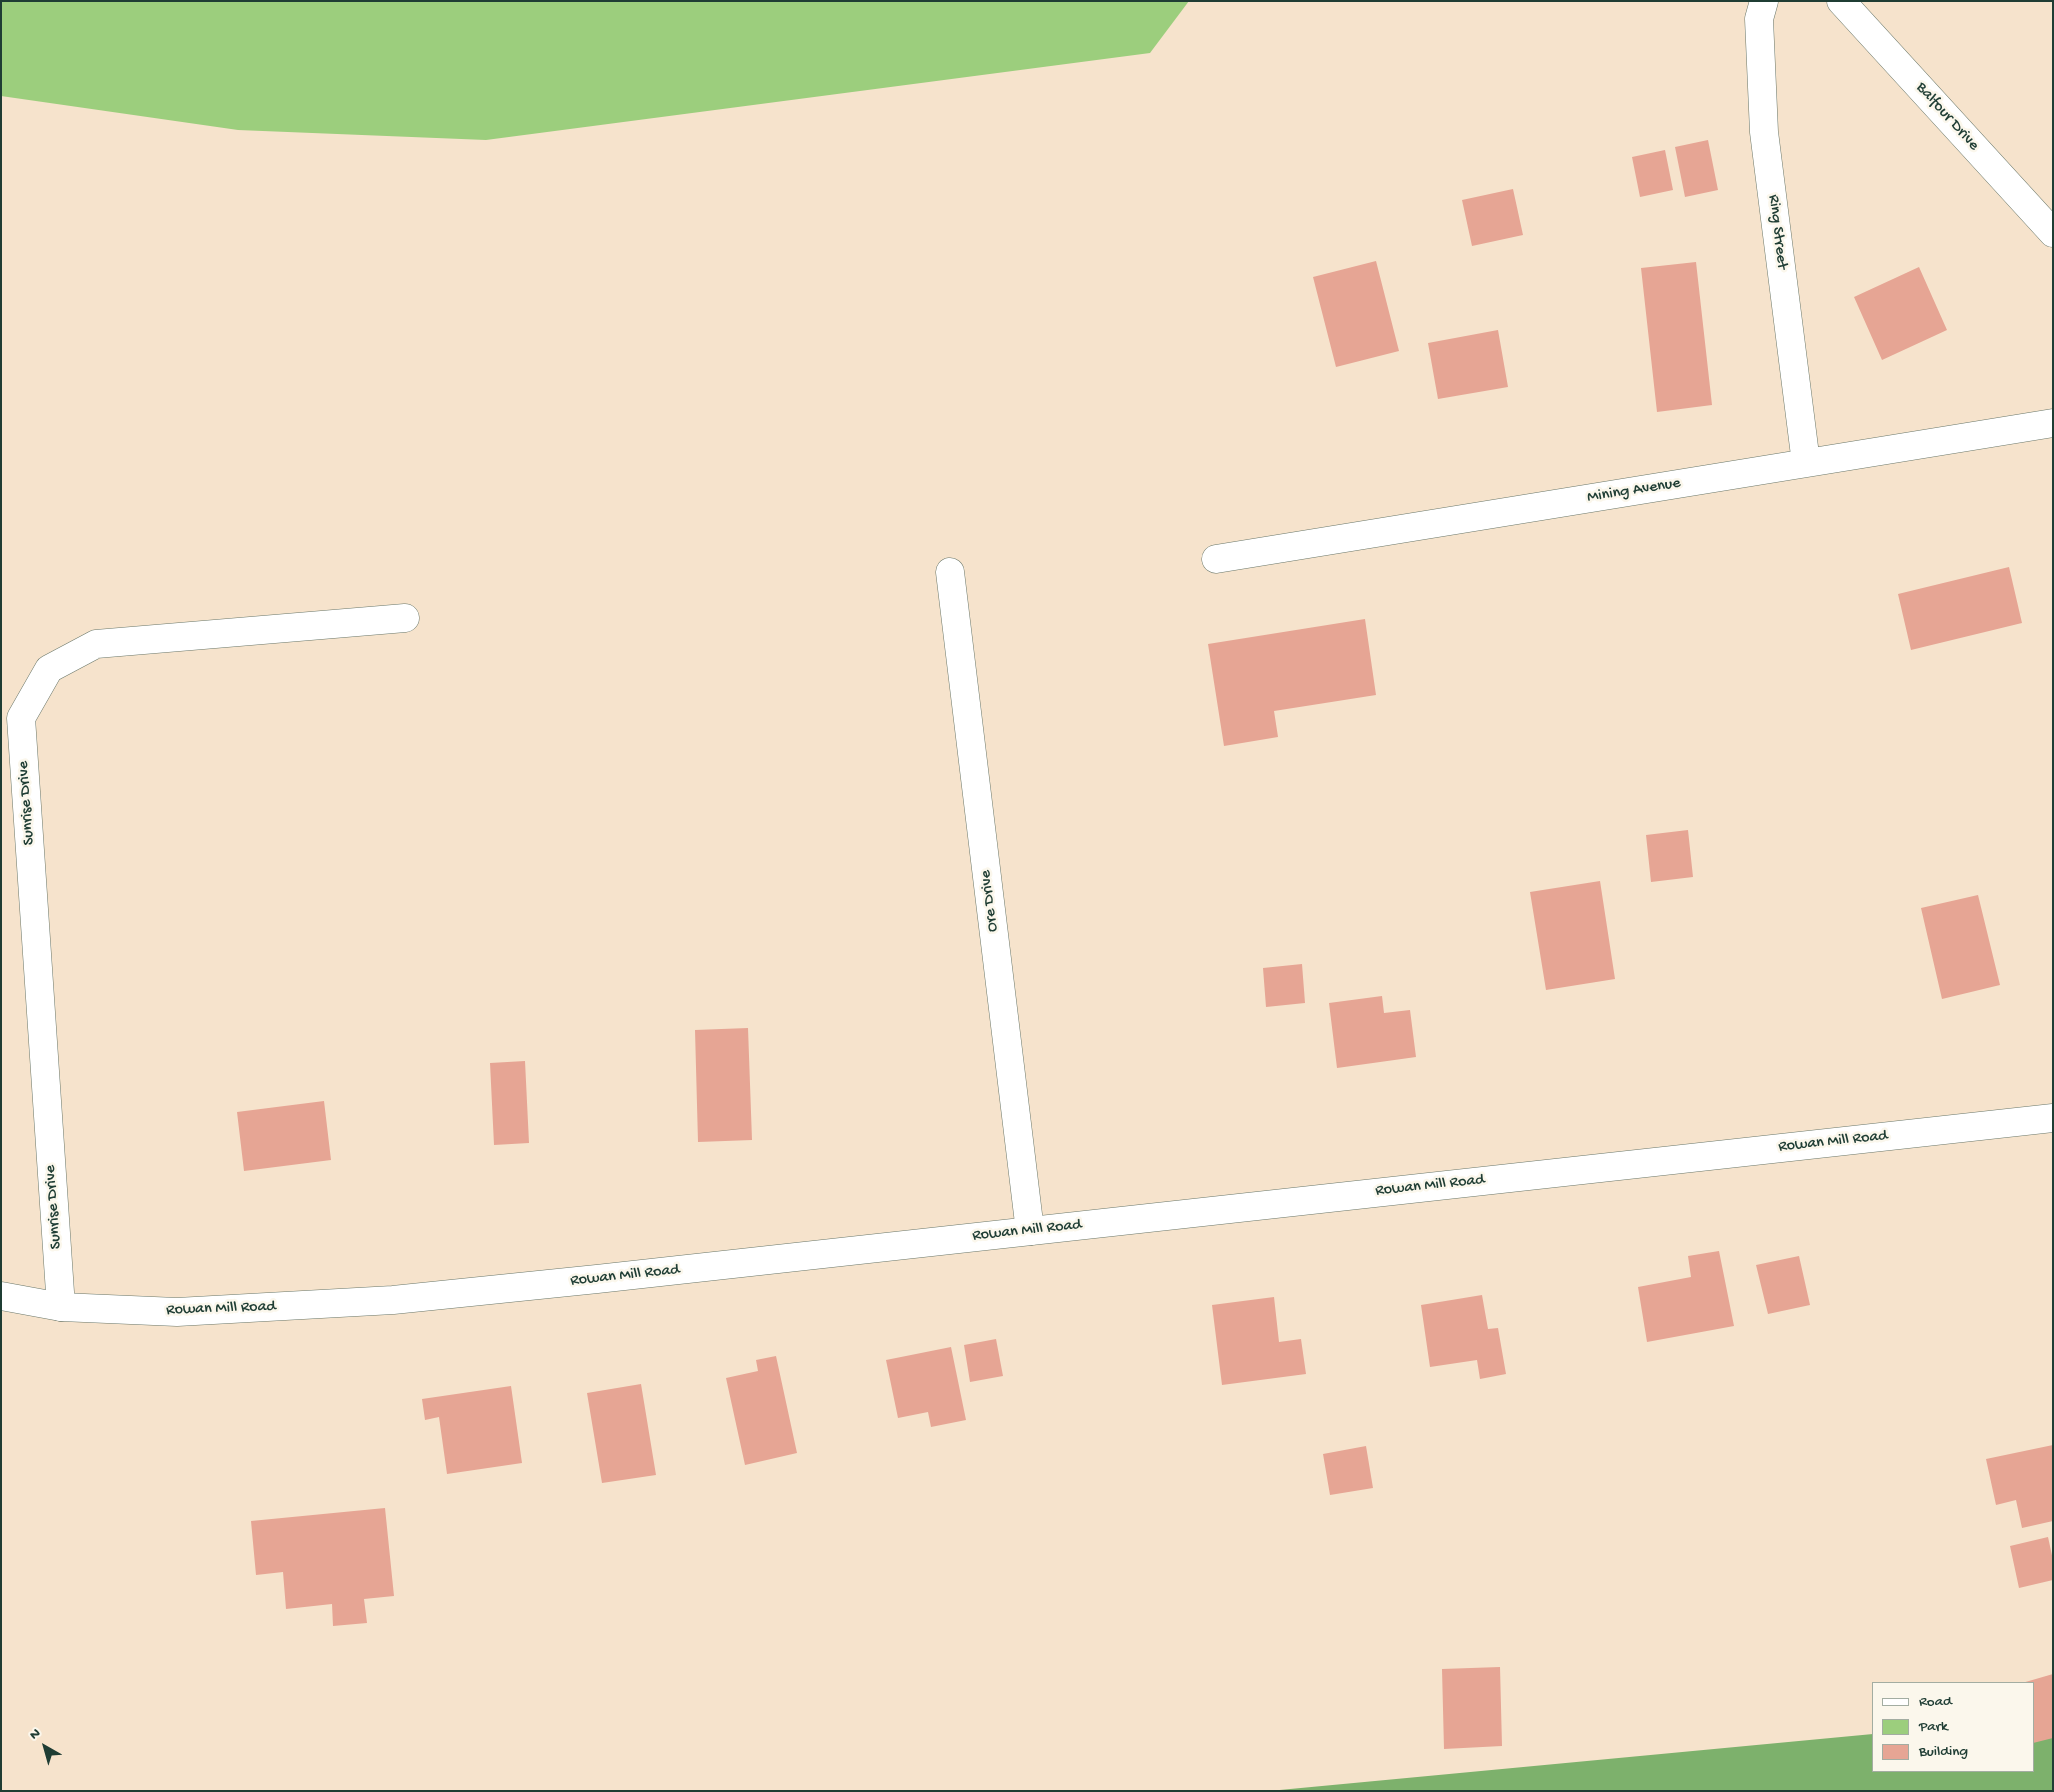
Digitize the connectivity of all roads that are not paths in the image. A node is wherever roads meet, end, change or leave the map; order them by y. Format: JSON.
{"nodes":[{"id":1,"x":1764,"y":1,"type":"edge"},
{"id":2,"x":1840,"y":1,"type":"edge"},
{"id":3,"x":2053,"y":233,"type":"edge"},
{"id":4,"x":2053,"y":423,"type":"edge"},
{"id":5,"x":1806,"y":463,"type":"junction"},
{"id":6,"x":1216,"y":559,"type":"dead end"},
{"id":7,"x":950,"y":572,"type":"dead end"},
{"id":8,"x":405,"y":618,"type":"dead end"},
{"id":9,"x":2053,"y":1118,"type":"edge"},
{"id":10,"x":1030,"y":1231,"type":"junction"},
{"id":11,"x":1,"y":1296,"type":"edge"},
{"id":12,"x":61,"y":1307,"type":"junction"}],
"edges":[{"from":1,"to":5,"type":"street","name":"Ring Street"},
{"from":2,"to":3,"type":"street","name":"Balfour Drive"},
{"from":4,"to":5,"type":"street","name":"Mining Avenue"},
{"from":5,"to":6,"type":"street","name":"Mining Avenue"},
{"from":7,"to":10,"type":"street","name":"Ore Drive"},
{"from":8,"to":12,"type":"street","name":"Sunrise Drive"},
{"from":9,"to":10,"type":"street","name":"Rowan Mill Road"},
{"from":10,"to":12,"type":"street","name":"Rowan Mill Road"},
{"from":11,"to":12,"type":"street","name":"Rowan Mill Road"}]}
